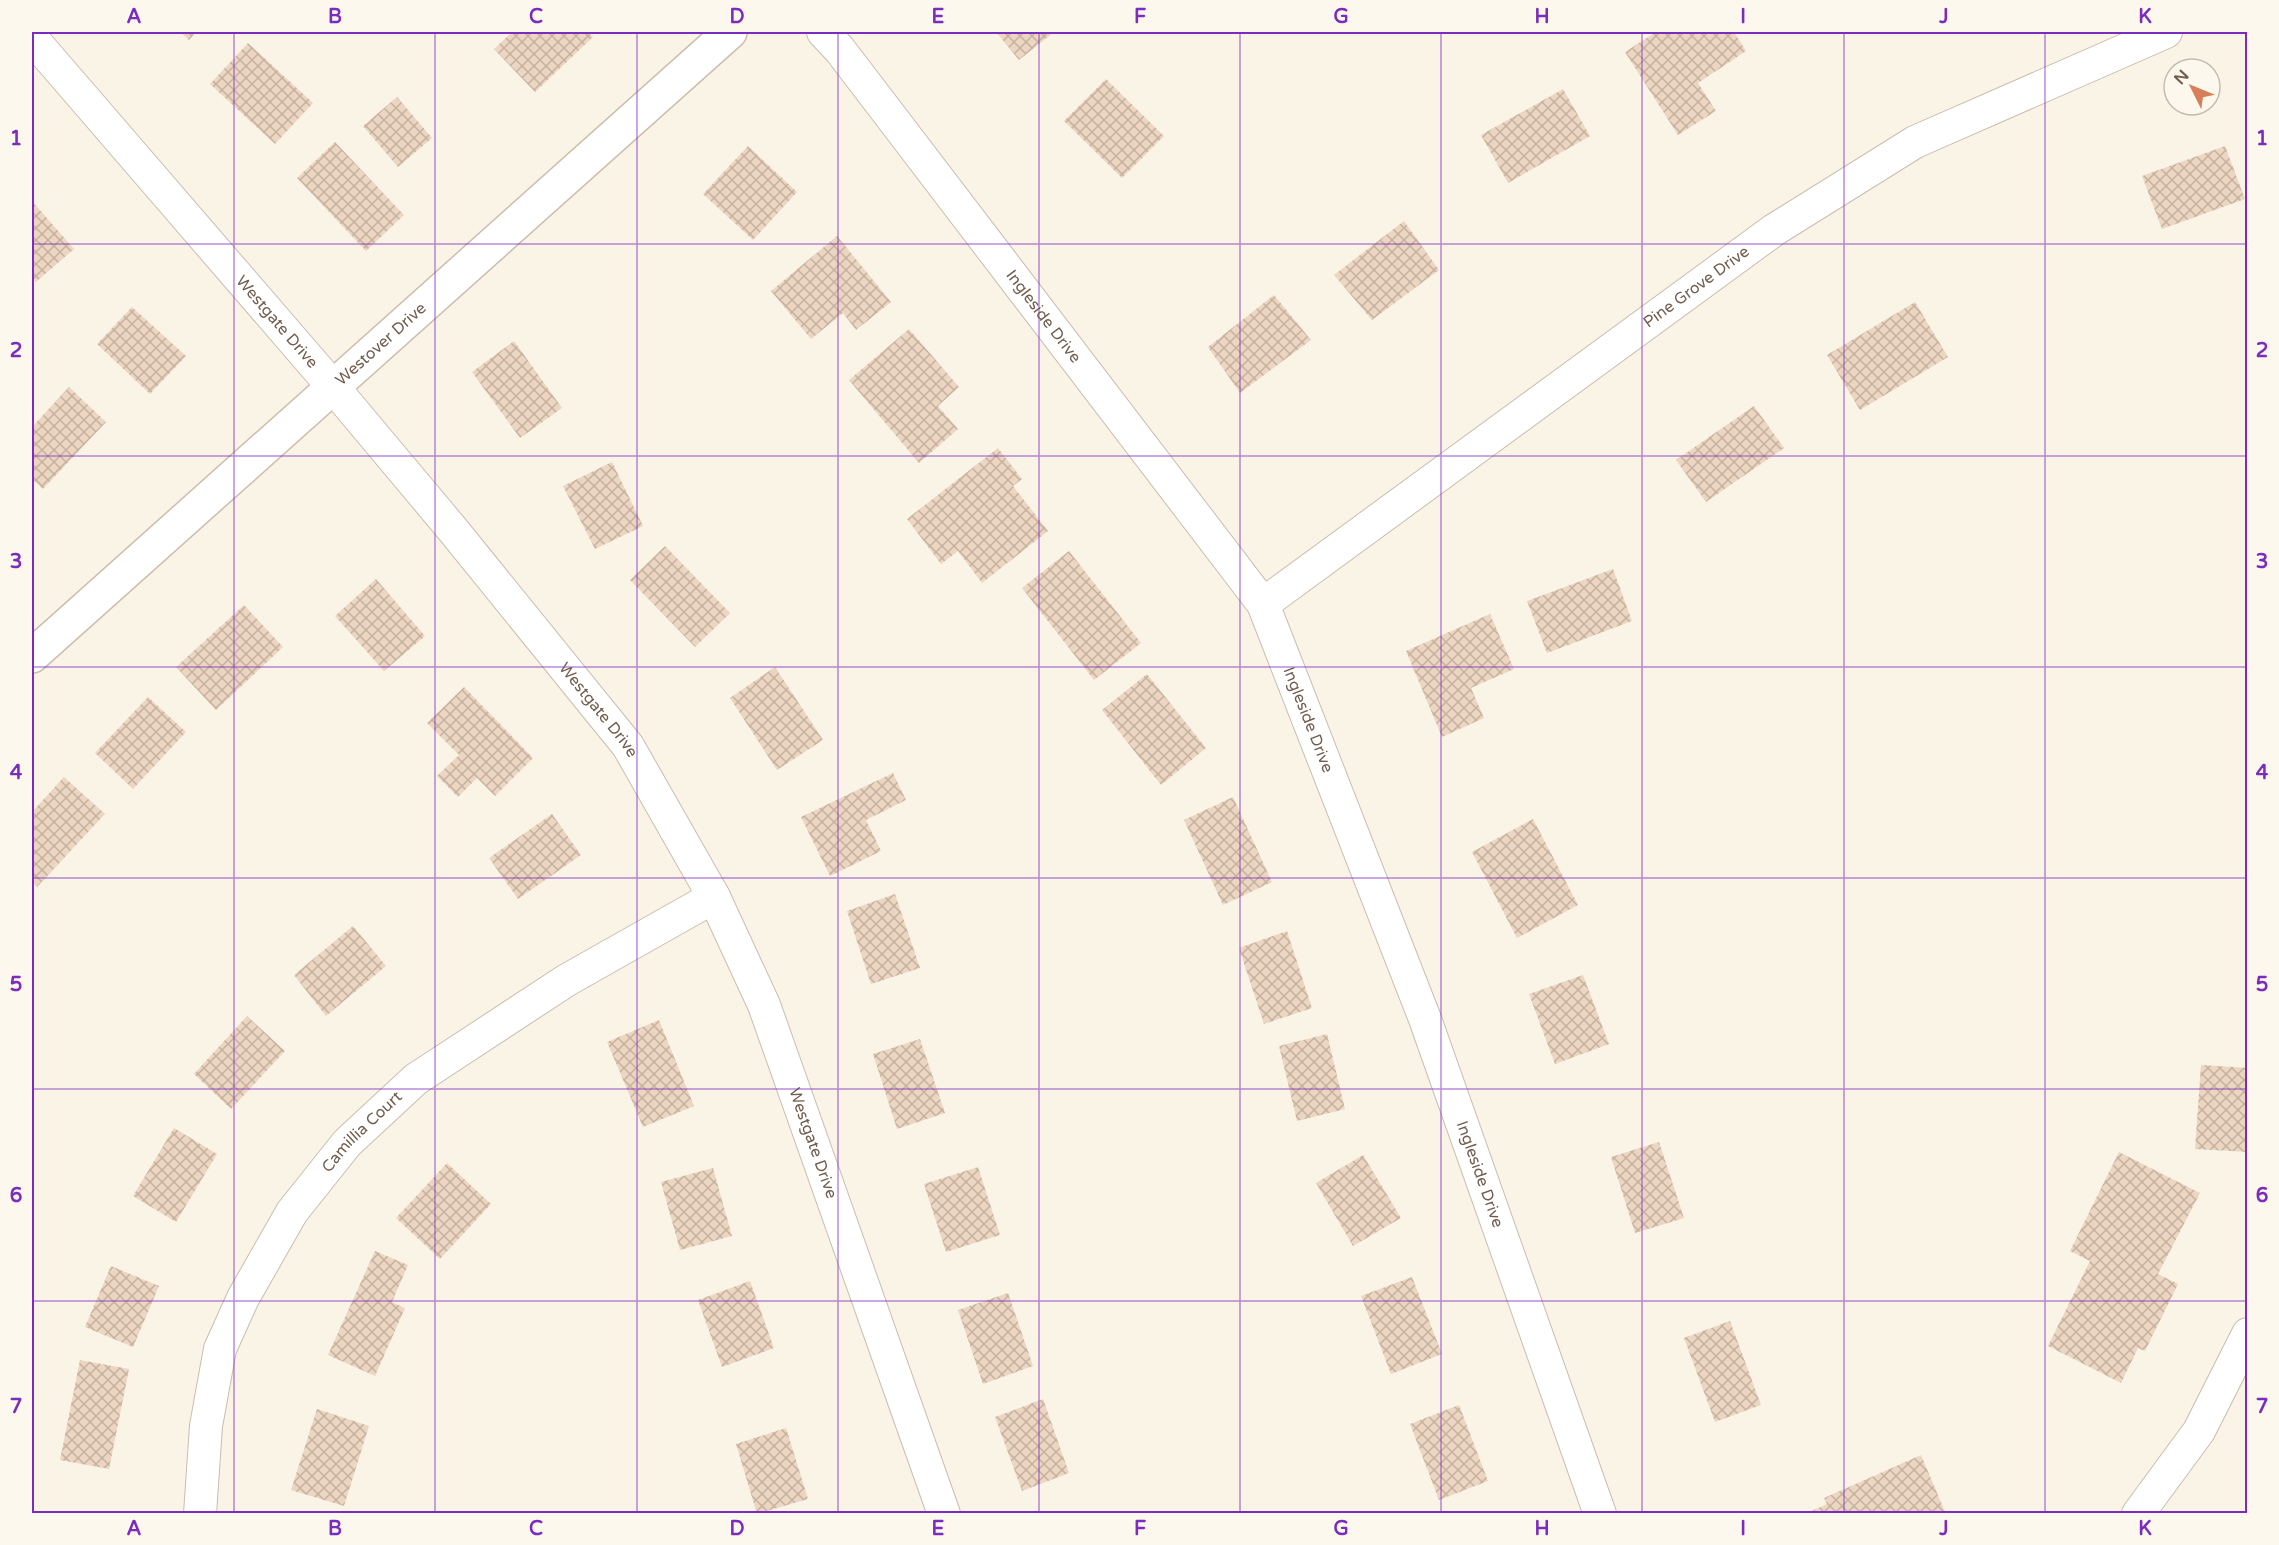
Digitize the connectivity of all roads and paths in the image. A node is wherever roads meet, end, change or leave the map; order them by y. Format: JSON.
{"nodes":[{"id":1,"x":730,"y":32,"type":"edge"},
{"id":2,"x":824,"y":32,"type":"edge"},
{"id":3,"x":2166,"y":32,"type":"edge"},
{"id":4,"x":32,"y":38,"type":"edge"},
{"id":5,"x":334,"y":388,"type":"junction"},
{"id":6,"x":1263,"y":604,"type":"junction"},
{"id":7,"x":32,"y":657,"type":"edge"},
{"id":8,"x":714,"y":897,"type":"junction"},
{"id":9,"x":2247,"y":1334,"type":"edge"},
{"id":10,"x":200,"y":1514,"type":"edge"},
{"id":11,"x":944,"y":1514,"type":"edge"},
{"id":12,"x":1600,"y":1514,"type":"edge"},
{"id":13,"x":2139,"y":1514,"type":"edge"}],
"edges":[{"from":1,"to":5,"type":"street","name":"Westover Drive"},
{"from":2,"to":6,"type":"street","name":"Ingleside Drive"},
{"from":3,"to":6,"type":"street","name":"Pine Grove Drive"},
{"from":4,"to":5,"type":"street","name":"Westgate Drive"},
{"from":5,"to":7,"type":"street","name":"Westover Drive"},
{"from":5,"to":8,"type":"street","name":"Westgate Drive"},
{"from":6,"to":12,"type":"street","name":"Ingleside Drive"},
{"from":8,"to":10,"type":"street","name":"Camillia Court"},
{"from":8,"to":11,"type":"street","name":"Westgate Drive"},
{"from":9,"to":13,"type":"street"}]}
